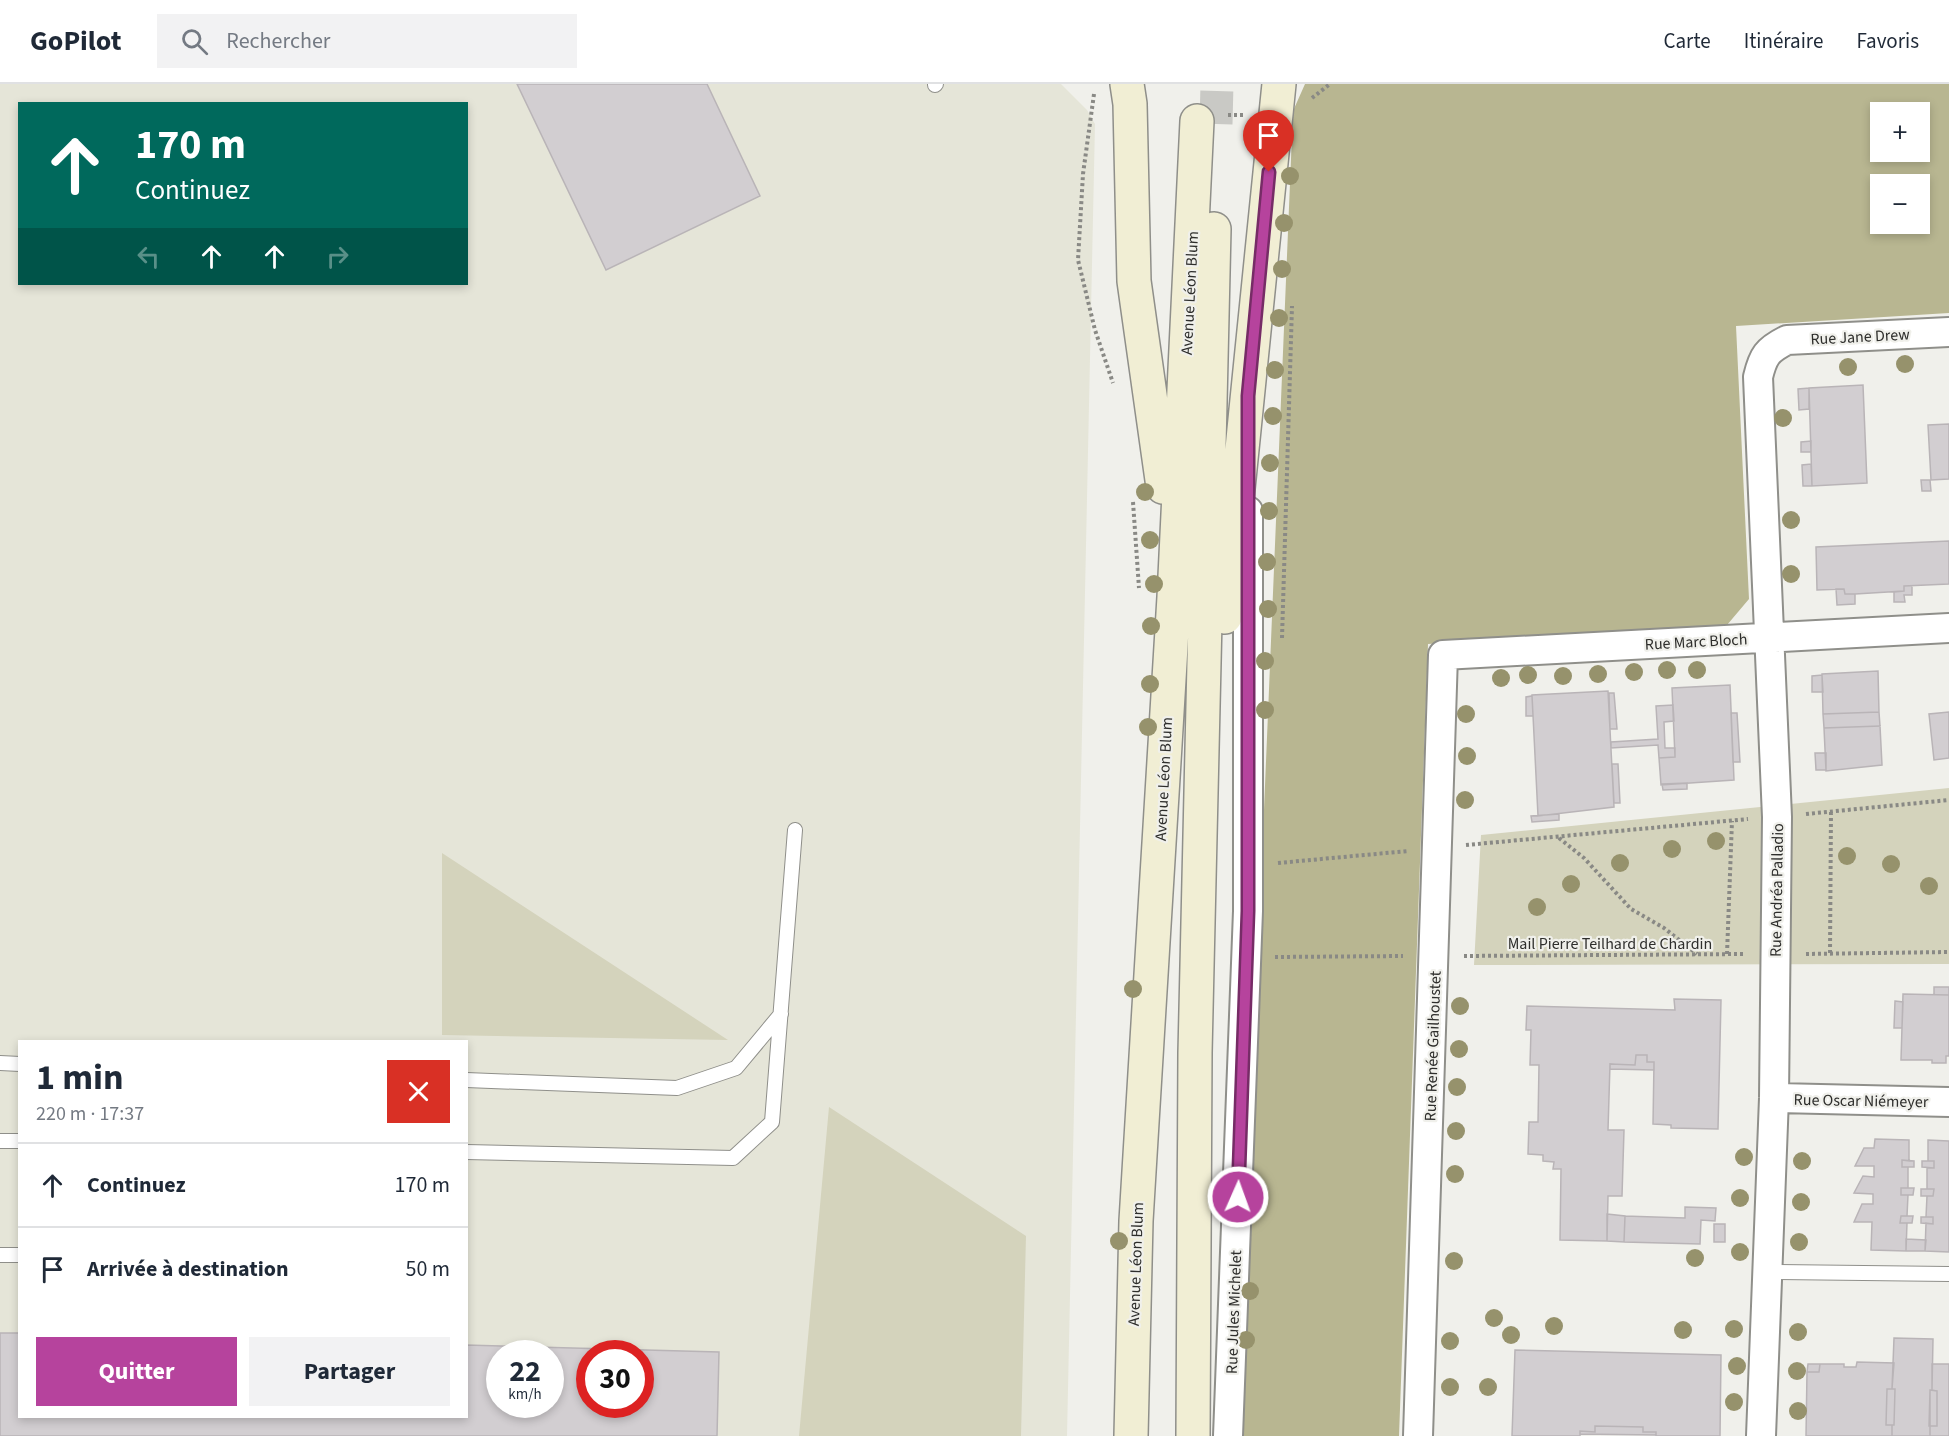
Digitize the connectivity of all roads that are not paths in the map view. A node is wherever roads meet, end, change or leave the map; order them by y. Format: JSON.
{"nodes":[{"id":1,"x":1127,"y":84,"type":"edge"},
{"id":2,"x":1279,"y":84,"type":"edge"},
{"id":3,"x":1949,"y":332,"type":"edge"},
{"id":4,"x":1772,"y":347,"type":"joint"},
{"id":5,"x":1248,"y":396,"type":"junction"},
{"id":6,"x":1233,"y":536,"type":"junction"},
{"id":7,"x":1206,"y":557,"type":"junction"},
{"id":8,"x":1174,"y":597,"type":"junction"},
{"id":9,"x":1949,"y":628,"type":"edge"},
{"id":10,"x":1769,"y":636,"type":"junction"},
{"id":11,"x":1443,"y":655,"type":"joint"},
{"id":12,"x":795,"y":830,"type":"dead end"},
{"id":13,"x":780,"y":1014,"type":"junction"},
{"id":14,"x":1195,"y":1053,"type":"junction"},
{"id":15,"x":0,"y":1063,"type":"edge"},
{"id":16,"x":18,"y":1064,"type":"edge"},
{"id":17,"x":468,"y":1080,"type":"edge"},
{"id":18,"x":1774,"y":1098,"type":"junction"},
{"id":19,"x":1949,"y":1102,"type":"edge"},
{"id":20,"x":0,"y":1141,"type":"edge"},
{"id":21,"x":18,"y":1141,"type":"edge"},
{"id":22,"x":468,"y":1152,"type":"edge"},
{"id":23,"x":0,"y":1255,"type":"edge"},
{"id":24,"x":18,"y":1256,"type":"edge"},
{"id":25,"x":1768,"y":1272,"type":"junction"},
{"id":26,"x":1949,"y":1274,"type":"edge"},
{"id":27,"x":1131,"y":1436,"type":"edge"},
{"id":28,"x":1193,"y":1436,"type":"edge"},
{"id":29,"x":1228,"y":1436,"type":"edge"},
{"id":30,"x":1418,"y":1436,"type":"edge"},
{"id":31,"x":1761,"y":1436,"type":"edge"}],
"edges":[{"from":1,"to":8,"type":"main road"},
{"from":2,"to":5,"type":"main road"},
{"from":3,"to":4,"type":"street","name":"Rue Jane Drew"},
{"from":4,"to":10,"type":"street","name":"Rue Andréa Palladio"},
{"from":5,"to":6,"type":"main road"},
{"from":5,"to":29,"type":"street","name":"Rue Jules Michelet"},
{"from":6,"to":7,"type":"lane"},
{"from":6,"to":14,"type":"main road"},
{"from":7,"to":8,"type":"main road","name":"Avenue Léon Blum"},
{"from":7,"to":14,"type":"main road","name":"Avenue Léon Blum"},
{"from":8,"to":27,"type":"main road","name":"Avenue Léon Blum"},
{"from":9,"to":10,"type":"street","name":"Rue Marc Bloch"},
{"from":10,"to":11,"type":"street","name":"Rue Marc Bloch"},
{"from":10,"to":18,"type":"street","name":"Rue Andréa Palladio"},
{"from":11,"to":30,"type":"street","name":"Rue Renée Gailhoustet"},
{"from":12,"to":13,"type":"lane"},
{"from":13,"to":17,"type":"lane"},
{"from":13,"to":22,"type":"lane"},
{"from":14,"to":28,"type":"main road","name":"Avenue Léon Blum"},
{"from":15,"to":16,"type":"lane"},
{"from":18,"to":19,"type":"street","name":"Rue Oscar Niémeyer"},
{"from":18,"to":25,"type":"street","name":"Rue Andréa Palladio"},
{"from":20,"to":21,"type":"lane"},
{"from":23,"to":24,"type":"lane"},
{"from":25,"to":26,"type":"lane"},
{"from":25,"to":31,"type":"street","name":"Rue Andréa Palladio"}]}
